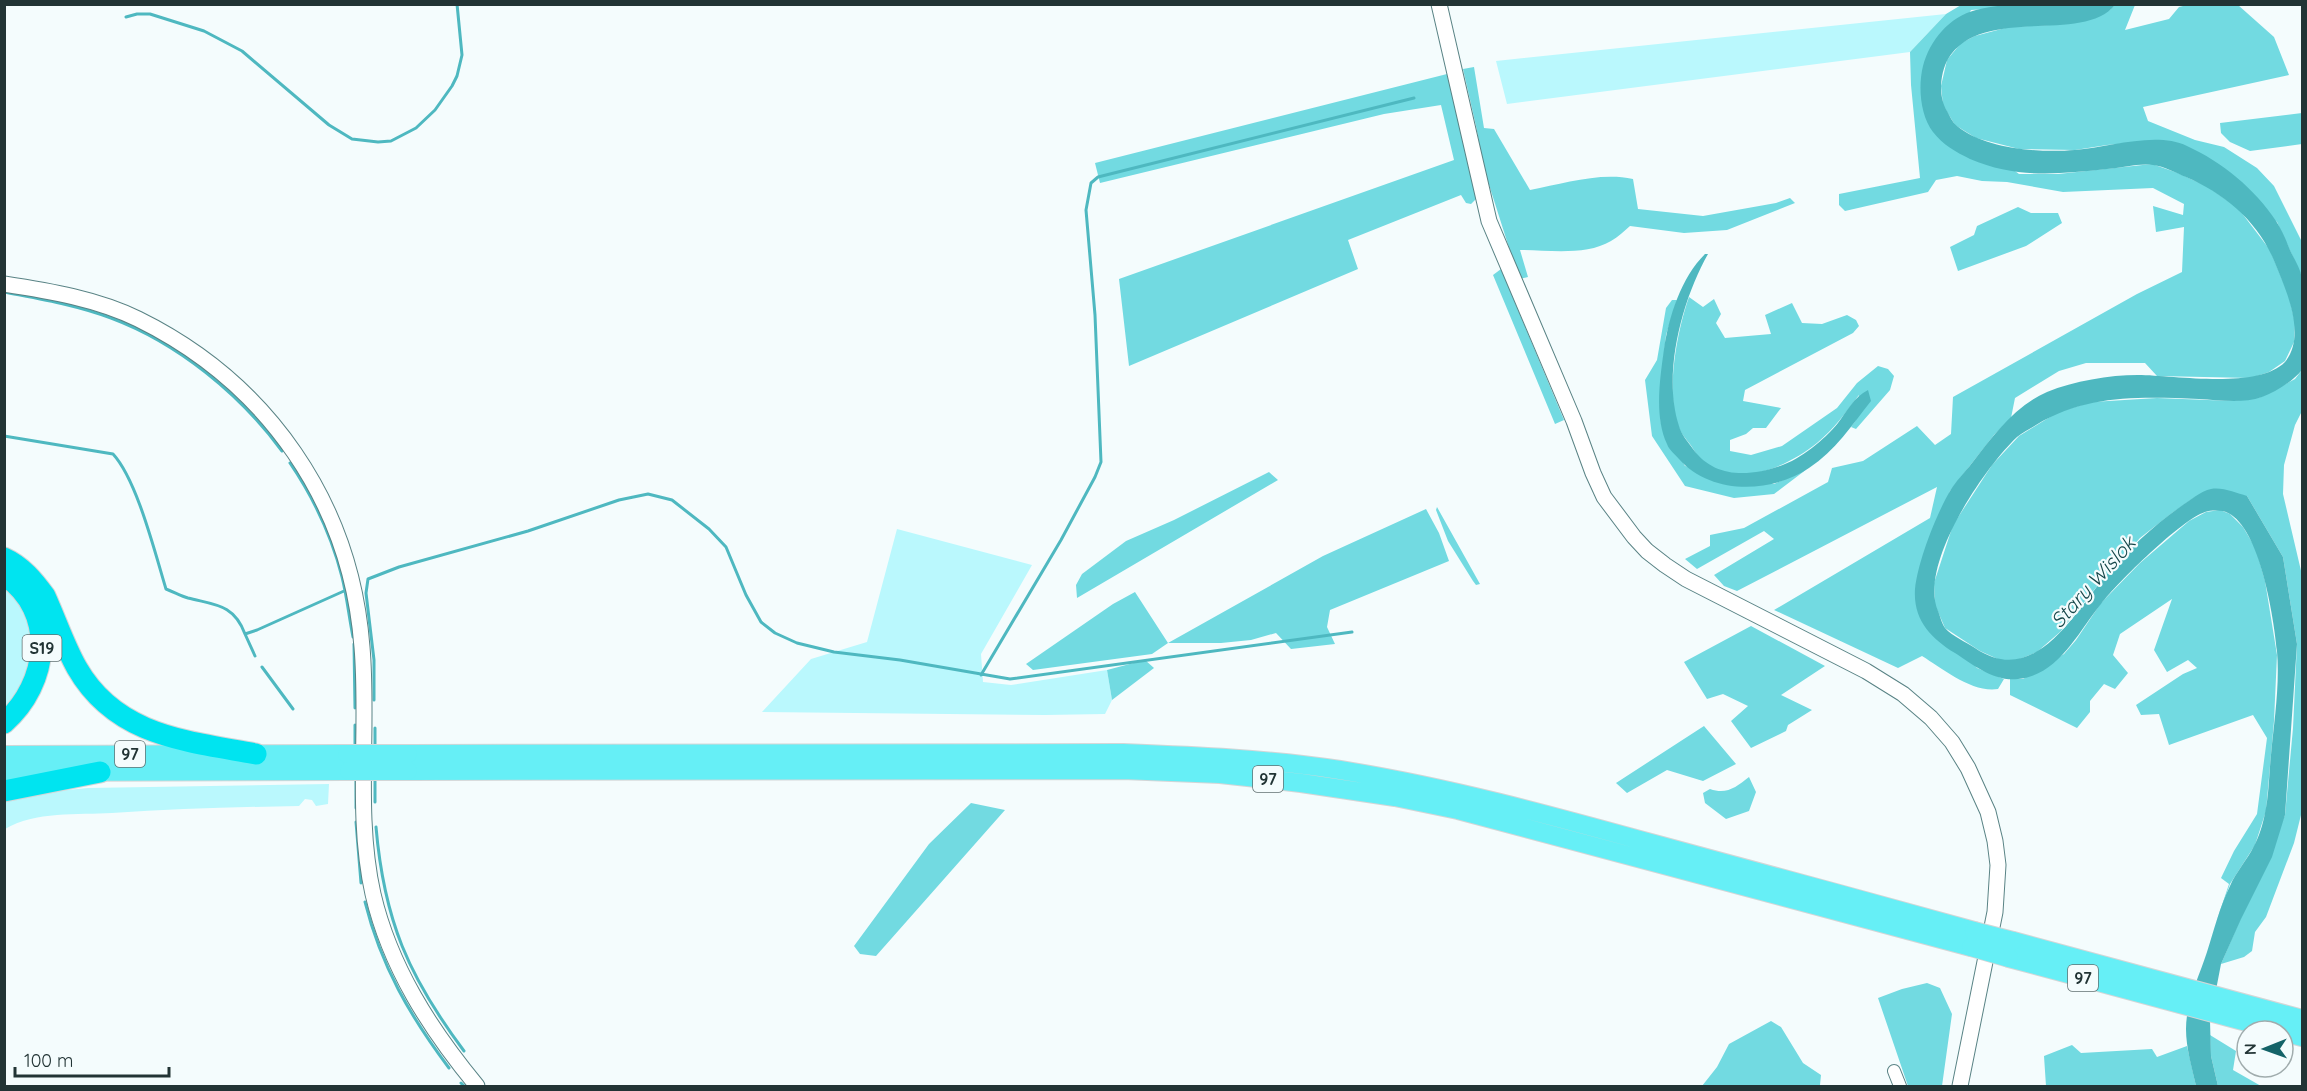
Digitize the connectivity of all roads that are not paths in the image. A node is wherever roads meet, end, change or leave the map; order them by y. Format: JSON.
{"nodes":[{"id":1,"x":1438,"y":4,"type":"edge"},
{"id":2,"x":4,"y":284,"type":"edge"},
{"id":3,"x":4,"y":558,"type":"edge"},
{"id":4,"x":4,"y":574,"type":"edge"},
{"id":5,"x":4,"y":723,"type":"edge"},
{"id":6,"x":256,"y":754,"type":"junction"},
{"id":7,"x":4,"y":755,"type":"edge"},
{"id":8,"x":348,"y":763,"type":"junction"},
{"id":9,"x":4,"y":772,"type":"edge"},
{"id":10,"x":100,"y":772,"type":"junction"},
{"id":11,"x":4,"y":791,"type":"edge"},
{"id":12,"x":2011,"y":949,"type":"junction"},
{"id":13,"x":2239,"y":1011,"type":"junction"},
{"id":14,"x":2256,"y":1019,"type":"edge"},
{"id":15,"x":2302,"y":1020,"type":"edge"},
{"id":16,"x":1894,"y":1071,"type":"dead end"},
{"id":17,"x":477,"y":1086,"type":"edge"},
{"id":18,"x":1900,"y":1086,"type":"edge"},
{"id":19,"x":1960,"y":1086,"type":"edge"}],
"edges":[{"from":1,"to":19,"type":"street"},
{"from":2,"to":17,"type":"street"},
{"from":3,"to":6,"type":"highway"},
{"from":4,"to":5,"type":"highway","number":"S19"},
{"from":6,"to":7,"type":"main road","number":"97"},
{"from":6,"to":8,"type":"main road","number":"97"},
{"from":8,"to":10,"type":"main road","number":"97"},
{"from":8,"to":12,"type":"main road","number":"97","bridge":true},
{"from":9,"to":10,"type":"main road","number":"97"},
{"from":10,"to":11,"type":"highway"},
{"from":12,"to":13,"type":"main road","number":"97"},
{"from":12,"to":13,"type":"main road","number":"97"},
{"from":13,"to":14,"type":"main road","number":"97"},
{"from":13,"to":15,"type":"main road","number":"97"},
{"from":16,"to":18,"type":"street"}]}
